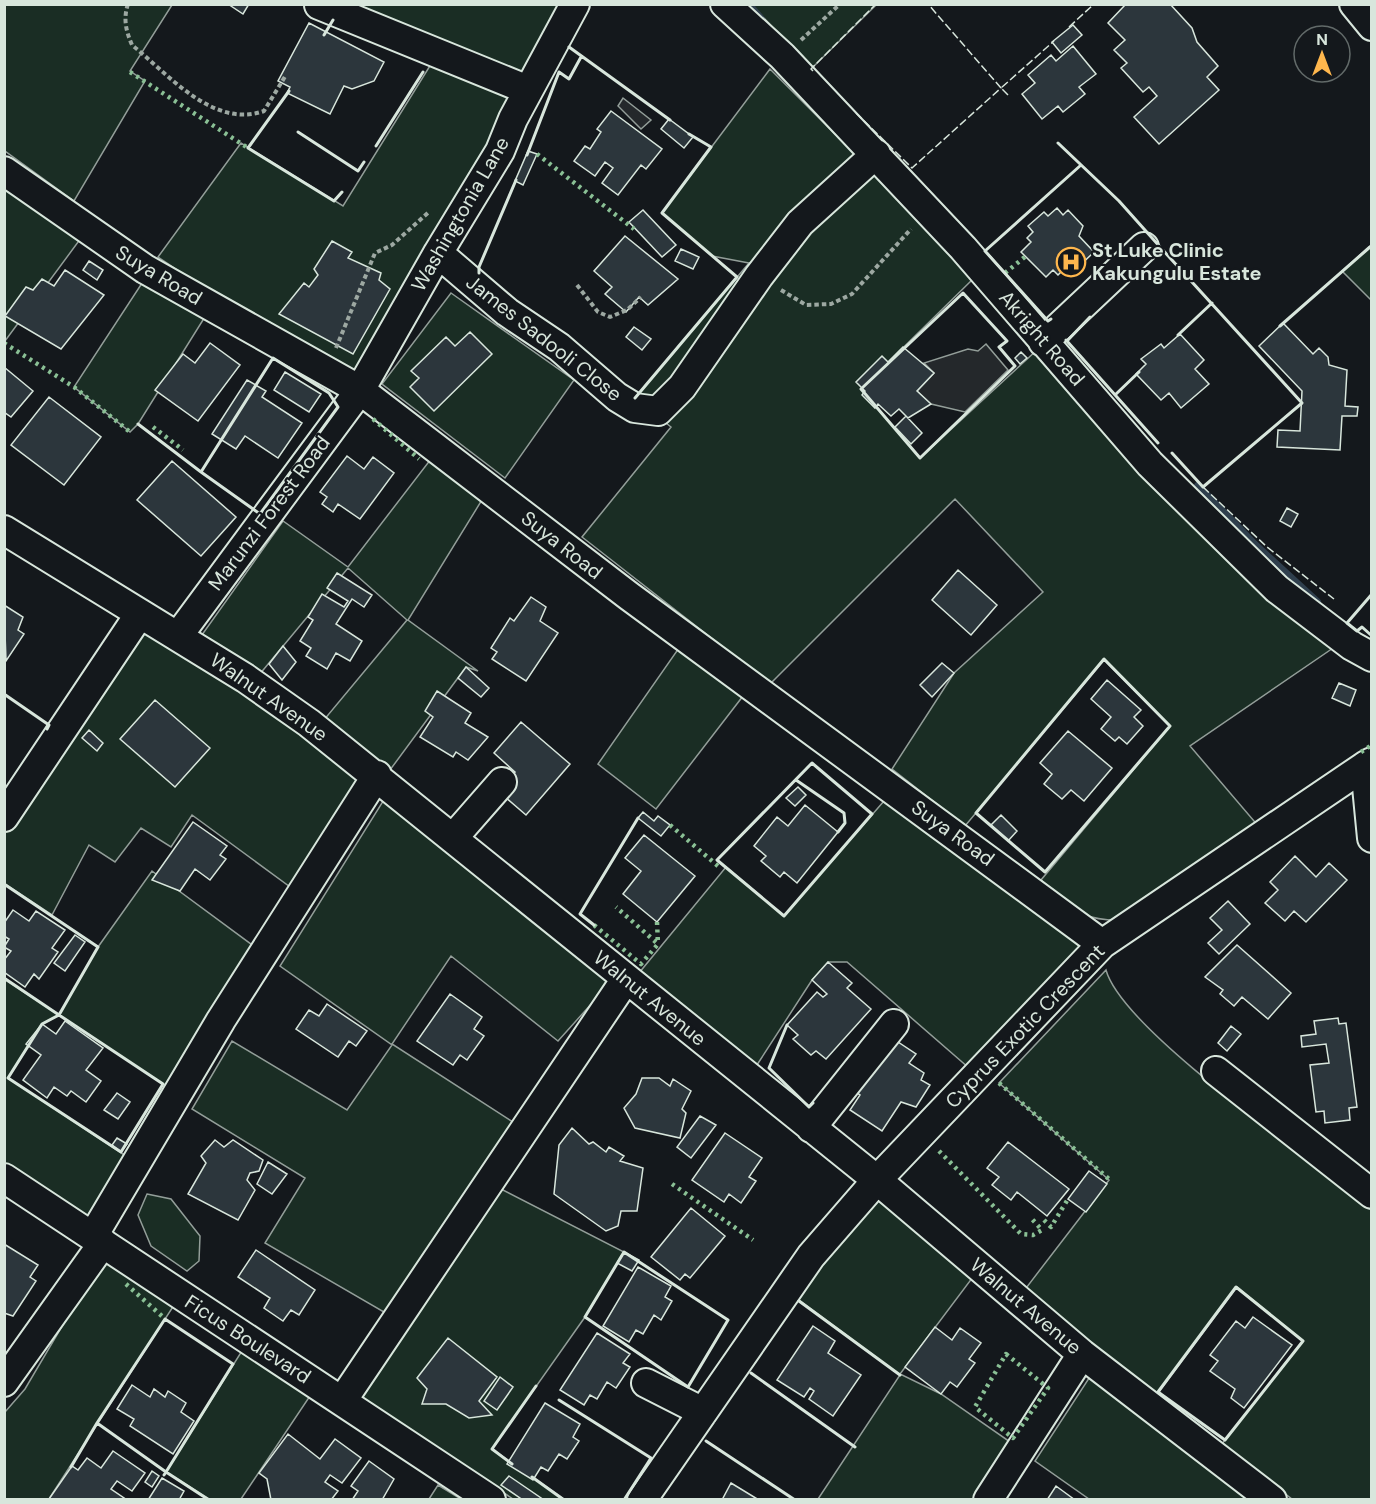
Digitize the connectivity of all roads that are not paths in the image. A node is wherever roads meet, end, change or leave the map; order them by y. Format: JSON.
{"nodes":[{"id":1,"x":575,"y":4,"type":"edge"},
{"id":2,"x":725,"y":4,"type":"edge"},
{"id":3,"x":1354,"y":4,"type":"edge"},
{"id":4,"x":319,"y":5,"type":"edge"},
{"id":5,"x":1371,"y":26,"type":"edge"},
{"id":6,"x":528,"y":90,"type":"junction"},
{"id":7,"x":876,"y":154,"type":"junction"},
{"id":8,"x":4,"y":171,"type":"edge"},
{"id":9,"x":1144,"y":247,"type":"dead end"},
{"id":10,"x":438,"y":253,"type":"junction"},
{"id":11,"x":1043,"y":342,"type":"junction"},
{"id":12,"x":360,"y":390,"type":"junction"},
{"id":13,"x":4,"y":530,"type":"edge"},
{"id":14,"x":139,"y":615,"type":"junction"},
{"id":15,"x":178,"y":636,"type":"junction"},
{"id":16,"x":1371,"y":657,"type":"edge"},
{"id":17,"x":1368,"y":764,"type":"edge"},
{"id":18,"x":377,"y":775,"type":"junction"},
{"id":19,"x":502,"y":782,"type":"dead end"},
{"id":20,"x":4,"y":817,"type":"edge"},
{"id":21,"x":453,"y":838,"type":"junction"},
{"id":22,"x":1371,"y":838,"type":"edge"},
{"id":23,"x":1102,"y":944,"type":"junction"},
{"id":24,"x":626,"y":979,"type":"junction"},
{"id":25,"x":894,"y":1024,"type":"dead end"},
{"id":26,"x":1216,"y":1071,"type":"dead end"},
{"id":27,"x":811,"y":1128,"type":"junction"},
{"id":28,"x":4,"y":1178,"type":"edge"},
{"id":29,"x":877,"y":1180,"type":"junction"},
{"id":30,"x":1371,"y":1194,"type":"edge"},
{"id":31,"x":98,"y":1240,"type":"junction"},
{"id":32,"x":1082,"y":1354,"type":"junction"},
{"id":33,"x":4,"y":1382,"type":"edge"},
{"id":34,"x":646,"y":1383,"type":"dead end"},
{"id":35,"x":342,"y":1401,"type":"junction"},
{"id":36,"x":703,"y":1412,"type":"junction"},
{"id":37,"x":491,"y":1500,"type":"edge"},
{"id":38,"x":642,"y":1500,"type":"edge"},
{"id":39,"x":988,"y":1500,"type":"edge"},
{"id":40,"x":1272,"y":1500,"type":"edge"}],
"edges":[{"from":1,"to":6,"type":"street","name":"Washingtonia Lane"},
{"from":2,"to":7,"type":"street","name":"Akright Road"},
{"from":3,"to":5,"type":"street"},
{"from":4,"to":6,"type":"street"},
{"from":6,"to":10,"type":"street","name":"Washingtonia Lane"},
{"from":7,"to":10,"type":"street","name":"James Sadooli Close"},
{"from":7,"to":11,"type":"street","name":"Akright Road"},
{"from":8,"to":12,"type":"street","name":"Suya Road"},
{"from":9,"to":11,"type":"street"},
{"from":10,"to":12,"type":"street","name":"Washingtonia Lane"},
{"from":11,"to":16,"type":"street","name":"Akright Road"},
{"from":12,"to":15,"type":"street","name":"Marunzi Forest Road"},
{"from":12,"to":23,"type":"street","name":"Suya Road"},
{"from":13,"to":14,"type":"street","name":"Walnut Avenue"},
{"from":14,"to":15,"type":"street","name":"Walnut Avenue"},
{"from":14,"to":20,"type":"street"},
{"from":15,"to":18,"type":"street","name":"Walnut Avenue"},
{"from":17,"to":22,"type":"street"},
{"from":17,"to":23,"type":"street","name":"Cyprus Exotic Crescent"},
{"from":18,"to":21,"type":"street","name":"Walnut Avenue"},
{"from":18,"to":31,"type":"street"},
{"from":19,"to":21,"type":"street"},
{"from":21,"to":24,"type":"street","name":"Walnut Avenue"},
{"from":23,"to":29,"type":"street","name":"Cyprus Exotic Crescent"},
{"from":24,"to":27,"type":"street","name":"Walnut Avenue"},
{"from":24,"to":35,"type":"street"},
{"from":25,"to":27,"type":"street"},
{"from":26,"to":30,"type":"street"},
{"from":27,"to":29,"type":"street","name":"Walnut Avenue"},
{"from":28,"to":31,"type":"street","name":"Ficus Boulevard"},
{"from":29,"to":32,"type":"street","name":"Walnut Avenue"},
{"from":29,"to":36,"type":"street","name":"Cyprus Exotic Crescent"},
{"from":31,"to":33,"type":"street"},
{"from":31,"to":35,"type":"street","name":"Ficus Boulevard"},
{"from":32,"to":39,"type":"street"},
{"from":32,"to":40,"type":"street","name":"Walnut Avenue"},
{"from":34,"to":36,"type":"street"},
{"from":35,"to":37,"type":"street","name":"Ficus Boulevard"},
{"from":36,"to":38,"type":"street","name":"Cyprus Exotic Crescent"}]}
